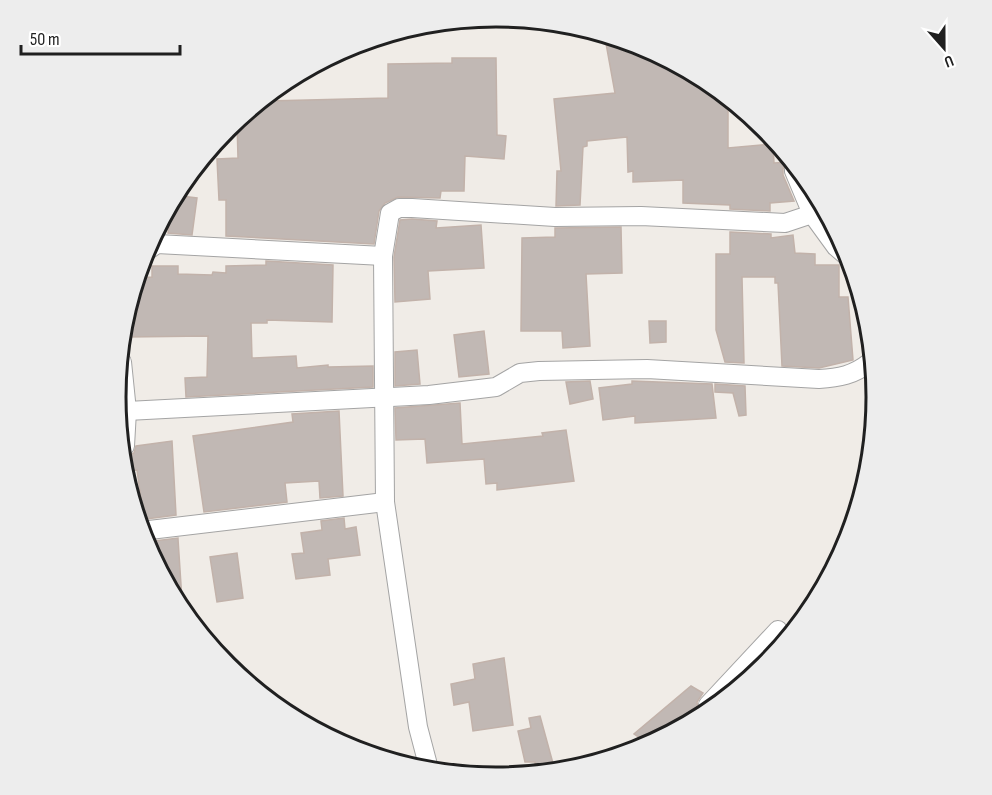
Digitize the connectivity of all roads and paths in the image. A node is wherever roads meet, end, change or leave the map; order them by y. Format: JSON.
{"nodes":[{"id":1,"x":801,"y":188,"type":"edge"},
{"id":2,"x":812,"y":214,"type":"junction"},
{"id":3,"x":826,"y":231,"type":"edge"},
{"id":4,"x":159,"y":244,"type":"edge"},
{"id":5,"x":383,"y":256,"type":"junction"},
{"id":6,"x":865,"y":366,"type":"edge"},
{"id":7,"x":384,"y":396,"type":"junction"},
{"id":8,"x":126,"y":401,"type":"edge"},
{"id":9,"x":127,"y":411,"type":"junction"},
{"id":10,"x":126,"y":419,"type":"edge"},
{"id":11,"x":385,"y":502,"type":"junction"},
{"id":12,"x":150,"y":530,"type":"edge"},
{"id":13,"x":778,"y":630,"type":"dead end"},
{"id":14,"x":719,"y":693,"type":"edge"},
{"id":15,"x":427,"y":762,"type":"edge"}],
"edges":[{"from":1,"to":2,"type":"street"},
{"from":2,"to":3,"type":"street"},
{"from":2,"to":5,"type":"street"},
{"from":4,"to":5,"type":"street"},
{"from":5,"to":7,"type":"street"},
{"from":6,"to":7,"type":"street"},
{"from":7,"to":9,"type":"street"},
{"from":7,"to":11,"type":"street"},
{"from":8,"to":9,"type":"street"},
{"from":9,"to":10,"type":"street"},
{"from":11,"to":12,"type":"street"},
{"from":11,"to":15,"type":"street"},
{"from":13,"to":14,"type":"street"}]}
